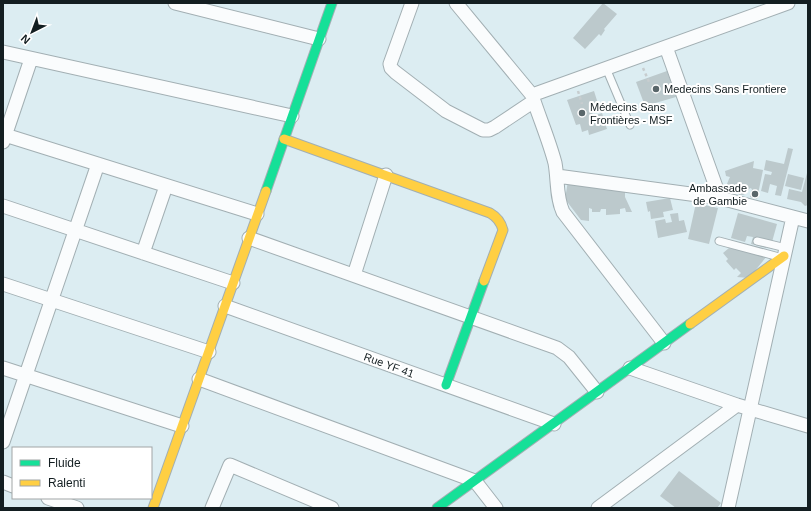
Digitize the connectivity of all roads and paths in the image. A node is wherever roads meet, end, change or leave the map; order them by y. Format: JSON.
{"nodes":[{"id":1,"x":175,"y":3,"type":"edge"},
{"id":2,"x":332,"y":3,"type":"edge"},
{"id":3,"x":412,"y":3,"type":"edge"},
{"id":4,"x":456,"y":3,"type":"edge"},
{"id":5,"x":788,"y":3,"type":"edge"},
{"id":6,"x":319,"y":39,"type":"junction"},
{"id":7,"x":666,"y":47,"type":"junction"},
{"id":8,"x":3,"y":52,"type":"edge"},
{"id":9,"x":31,"y":59,"type":"junction"},
{"id":10,"x":606,"y":68,"type":"junction"},
{"id":11,"x":533,"y":98,"type":"junction"},
{"id":12,"x":292,"y":116,"type":"junction"},
{"id":13,"x":630,"y":125,"type":"dead end"},
{"id":14,"x":4,"y":138,"type":"edge"},
{"id":15,"x":284,"y":139,"type":"junction"},
{"id":16,"x":98,"y":164,"type":"junction"},
{"id":17,"x":386,"y":176,"type":"junction"},
{"id":18,"x":557,"y":176,"type":"junction"},
{"id":19,"x":166,"y":186,"type":"junction"},
{"id":20,"x":720,"y":198,"type":"junction"},
{"id":21,"x":3,"y":206,"type":"edge"},
{"id":22,"x":257,"y":214,"type":"junction"},
{"id":23,"x":793,"y":217,"type":"junction"},
{"id":24,"x":808,"y":221,"type":"edge"},
{"id":25,"x":76,"y":230,"type":"junction"},
{"id":26,"x":249,"y":238,"type":"junction"},
{"id":27,"x":757,"y":240,"type":"dead end"},
{"id":28,"x":719,"y":241,"type":"dead end"},
{"id":29,"x":143,"y":253,"type":"junction"},
{"id":30,"x":784,"y":254,"type":"junction"},
{"id":31,"x":354,"y":275,"type":"junction"},
{"id":32,"x":233,"y":283,"type":"junction"},
{"id":33,"x":3,"y":284,"type":"edge"},
{"id":34,"x":52,"y":300,"type":"junction"},
{"id":35,"x":225,"y":306,"type":"junction"},
{"id":36,"x":471,"y":316,"type":"junction"},
{"id":37,"x":664,"y":343,"type":"junction"},
{"id":38,"x":208,"y":352,"type":"junction"},
{"id":39,"x":3,"y":368,"type":"edge"},
{"id":40,"x":630,"y":368,"type":"junction"},
{"id":41,"x":26,"y":375,"type":"junction"},
{"id":42,"x":199,"y":378,"type":"junction"},
{"id":43,"x":446,"y":385,"type":"junction"},
{"id":44,"x":597,"y":392,"type":"junction"},
{"id":45,"x":737,"y":405,"type":"junction"},
{"id":46,"x":750,"y":409,"type":"junction"},
{"id":47,"x":554,"y":424,"type":"junction"},
{"id":48,"x":182,"y":426,"type":"junction"},
{"id":49,"x":808,"y":426,"type":"edge"},
{"id":50,"x":3,"y":442,"type":"edge"},
{"id":51,"x":475,"y":481,"type":"junction"},
{"id":52,"x":51,"y":499,"type":"edge"},
{"id":53,"x":77,"y":508,"type":"edge"},
{"id":54,"x":153,"y":508,"type":"edge"},
{"id":55,"x":212,"y":508,"type":"edge"},
{"id":56,"x":332,"y":508,"type":"edge"},
{"id":57,"x":438,"y":508,"type":"edge"},
{"id":58,"x":496,"y":508,"type":"edge"},
{"id":59,"x":598,"y":508,"type":"edge"},
{"id":60,"x":728,"y":508,"type":"edge"}],
"edges":[{"from":1,"to":6,"type":"street"},
{"from":2,"to":6,"type":"street"},
{"from":3,"to":11,"type":"street"},
{"from":4,"to":11,"type":"street"},
{"from":5,"to":7,"type":"street"},
{"from":6,"to":12,"type":"street"},
{"from":7,"to":10,"type":"street"},
{"from":7,"to":20,"type":"street"},
{"from":8,"to":9,"type":"street"},
{"from":9,"to":12,"type":"street"},
{"from":9,"to":14,"type":"street"},
{"from":10,"to":11,"type":"street"},
{"from":10,"to":13,"type":"lane"},
{"from":11,"to":18,"type":"street"},
{"from":12,"to":15,"type":"street"},
{"from":14,"to":16,"type":"street"},
{"from":15,"to":17,"type":"street"},
{"from":15,"to":22,"type":"street"},
{"from":16,"to":19,"type":"street"},
{"from":16,"to":25,"type":"street"},
{"from":17,"to":31,"type":"street"},
{"from":17,"to":36,"type":"street"},
{"from":18,"to":20,"type":"street"},
{"from":18,"to":37,"type":"street"},
{"from":19,"to":22,"type":"street"},
{"from":19,"to":29,"type":"street"},
{"from":20,"to":23,"type":"street"},
{"from":21,"to":25,"type":"street"},
{"from":22,"to":26,"type":"street"},
{"from":23,"to":24,"type":"street"},
{"from":23,"to":30,"type":"street"},
{"from":25,"to":29,"type":"street"},
{"from":25,"to":34,"type":"street"},
{"from":26,"to":31,"type":"street"},
{"from":26,"to":32,"type":"street"},
{"from":27,"to":30,"type":"lane"},
{"from":28,"to":30,"type":"lane"},
{"from":29,"to":32,"type":"street"},
{"from":30,"to":37,"type":"street"},
{"from":30,"to":46,"type":"street"},
{"from":31,"to":36,"type":"street"},
{"from":32,"to":35,"type":"street"},
{"from":33,"to":34,"type":"street"},
{"from":34,"to":38,"type":"street"},
{"from":34,"to":41,"type":"street"},
{"from":35,"to":38,"type":"street"},
{"from":35,"to":43,"type":"street","name":"Rue YF 41"},
{"from":36,"to":43,"type":"street"},
{"from":36,"to":44,"type":"street"},
{"from":37,"to":40,"type":"street"},
{"from":38,"to":42,"type":"street"},
{"from":39,"to":41,"type":"street"},
{"from":40,"to":44,"type":"street"},
{"from":40,"to":45,"type":"street"},
{"from":41,"to":48,"type":"street"},
{"from":41,"to":50,"type":"street"},
{"from":42,"to":48,"type":"street"},
{"from":42,"to":51,"type":"street"},
{"from":43,"to":47,"type":"street","name":"Rue YF 41"},
{"from":44,"to":47,"type":"street"},
{"from":45,"to":46,"type":"street"},
{"from":45,"to":59,"type":"street"},
{"from":46,"to":49,"type":"street"},
{"from":46,"to":60,"type":"street"},
{"from":47,"to":51,"type":"street"},
{"from":48,"to":54,"type":"street"},
{"from":51,"to":57,"type":"street"},
{"from":51,"to":58,"type":"street"},
{"from":52,"to":53,"type":"street"},
{"from":55,"to":56,"type":"street"}]}
